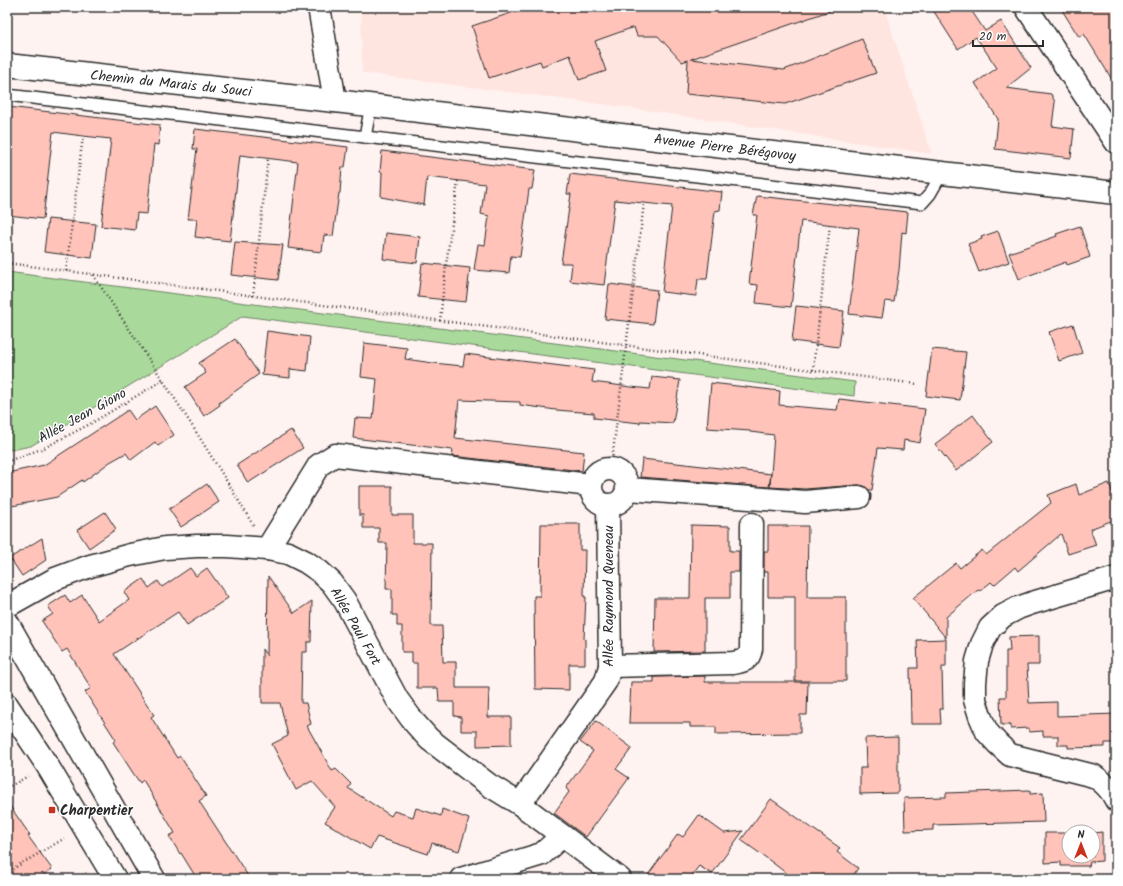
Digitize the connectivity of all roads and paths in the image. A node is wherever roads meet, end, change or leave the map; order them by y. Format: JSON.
{"nodes":[{"id":1,"x":319,"y":7,"type":"edge"},
{"id":2,"x":1026,"y":7,"type":"edge"},
{"id":3,"x":7,"y":65,"type":"edge"},
{"id":4,"x":7,"y":95,"type":"edge"},
{"id":5,"x":335,"y":101,"type":"junction"},
{"id":6,"x":370,"y":105,"type":"junction"},
{"id":7,"x":83,"y":136,"type":"dead end"},
{"id":8,"x":365,"y":137,"type":"junction"},
{"id":9,"x":1116,"y":142,"type":"edge"},
{"id":10,"x":268,"y":158,"type":"dead end"},
{"id":11,"x":942,"y":174,"type":"junction"},
{"id":12,"x":458,"y":181,"type":"dead end"},
{"id":13,"x":1116,"y":193,"type":"edge"},
{"id":14,"x":644,"y":203,"type":"dead end"},
{"id":15,"x":830,"y":224,"type":"dead end"},
{"id":16,"x":7,"y":263,"type":"edge"},
{"id":17,"x":66,"y":271,"type":"junction"},
{"id":18,"x":93,"y":274,"type":"junction"},
{"id":19,"x":253,"y":296,"type":"junction"},
{"id":20,"x":440,"y":321,"type":"junction"},
{"id":21,"x":626,"y":345,"type":"junction"},
{"id":22,"x":813,"y":370,"type":"junction"},
{"id":23,"x":163,"y":380,"type":"junction"},
{"id":24,"x":917,"y":384,"type":"dead end"},
{"id":25,"x":7,"y":458,"type":"edge"},
{"id":26,"x":611,"y":468,"type":"junction"},
{"id":27,"x":590,"y":485,"type":"junction"},
{"id":28,"x":628,"y":489,"type":"junction"},
{"id":29,"x":859,"y":497,"type":"dead end"},
{"id":30,"x":608,"y":506,"type":"junction"},
{"id":31,"x":752,"y":524,"type":"dead end"},
{"id":32,"x":268,"y":549,"type":"junction"},
{"id":33,"x":1116,"y":578,"type":"edge"},
{"id":34,"x":7,"y":606,"type":"edge"},
{"id":35,"x":7,"y":622,"type":"edge"},
{"id":36,"x":610,"y":666,"type":"junction"},
{"id":37,"x":7,"y":705,"type":"edge"},
{"id":38,"x":1116,"y":800,"type":"edge"},
{"id":39,"x":520,"y":804,"type":"junction"},
{"id":40,"x":84,"y":827,"type":"junction"},
{"id":41,"x":562,"y":836,"type":"junction"},
{"id":42,"x":9,"y":871,"type":"dead end"},
{"id":43,"x":115,"y":879,"type":"edge"},
{"id":44,"x":154,"y":879,"type":"edge"},
{"id":45,"x":461,"y":879,"type":"edge"},
{"id":46,"x":620,"y":879,"type":"edge"}],
"edges":[{"from":1,"to":5,"type":"street"},
{"from":2,"to":9,"type":"street"},
{"from":3,"to":5,"type":"street","name":"Chemin du Marais du Souci"},
{"from":4,"to":8,"type":"lane"},
{"from":5,"to":6,"type":"street","name":"Avenue Pierre Bérégovoy"},
{"from":6,"to":8,"type":"lane"},
{"from":6,"to":11,"type":"street","name":"Avenue Pierre Bérégovoy"},
{"from":7,"to":17,"type":"path"},
{"from":8,"to":11,"type":"lane"},
{"from":10,"to":19,"type":"path"},
{"from":11,"to":13,"type":"street","name":"Avenue Pierre Bérégovoy"},
{"from":12,"to":20,"type":"path"},
{"from":14,"to":21,"type":"path"},
{"from":15,"to":22,"type":"path"},
{"from":16,"to":17,"type":"path"},
{"from":17,"to":18,"type":"path"},
{"from":18,"to":19,"type":"path"},
{"from":18,"to":23,"type":"path"},
{"from":19,"to":20,"type":"path"},
{"from":20,"to":21,"type":"path"},
{"from":21,"to":22,"type":"path"},
{"from":21,"to":26,"type":"path"},
{"from":22,"to":24,"type":"path"},
{"from":23,"to":25,"type":"path","name":"Allée Jean Giono"},
{"from":23,"to":32,"type":"path"},
{"from":26,"to":27,"type":"street"},
{"from":26,"to":28,"type":"street"},
{"from":27,"to":30,"type":"street"},
{"from":27,"to":32,"type":"street"},
{"from":28,"to":29,"type":"street"},
{"from":28,"to":30,"type":"street"},
{"from":30,"to":36,"type":"street","name":"Allée Raymond Queneau"},
{"from":31,"to":36,"type":"street"},
{"from":32,"to":34,"type":"street","name":"Allée Paul Fort"},
{"from":32,"to":39,"type":"street","name":"Allée Paul Fort"},
{"from":33,"to":38,"type":"street"},
{"from":35,"to":44,"type":"street"},
{"from":36,"to":39,"type":"street","name":"Allée Raymond Queneau"},
{"from":37,"to":40,"type":"street"},
{"from":39,"to":41,"type":"street","name":"Allée Paul Fort"},
{"from":40,"to":42,"type":"path"},
{"from":40,"to":43,"type":"street"},
{"from":41,"to":45,"type":"street"},
{"from":41,"to":46,"type":"street","name":"Allée Paul Fort"}]}
